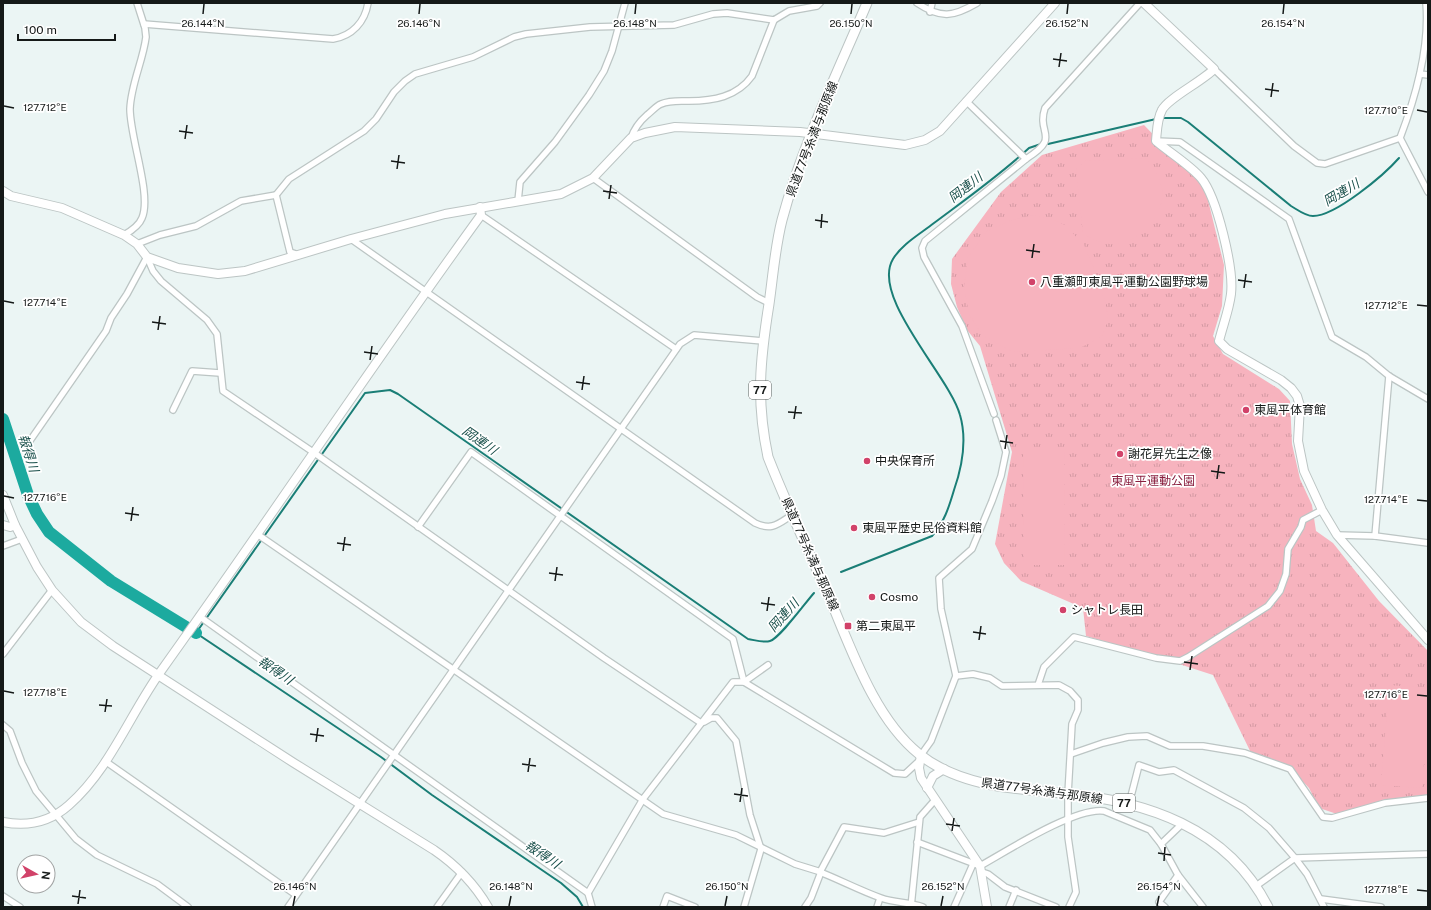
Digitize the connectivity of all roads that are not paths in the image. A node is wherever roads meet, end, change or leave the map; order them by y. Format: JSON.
{"nodes":[{"id":1,"x":137,"y":3,"type":"edge"},
{"id":2,"x":368,"y":3,"type":"edge"},
{"id":3,"x":625,"y":3,"type":"edge"},
{"id":4,"x":820,"y":3,"type":"edge"},
{"id":5,"x":867,"y":3,"type":"edge"},
{"id":6,"x":917,"y":3,"type":"edge"},
{"id":7,"x":932,"y":3,"type":"edge"},
{"id":8,"x":977,"y":3,"type":"edge"},
{"id":9,"x":1055,"y":3,"type":"edge"},
{"id":10,"x":1140,"y":3,"type":"edge"},
{"id":11,"x":1144,"y":3,"type":"edge"},
{"id":12,"x":1426,"y":3,"type":"edge"},
{"id":13,"x":930,"y":12,"type":"junction"},
{"id":14,"x":774,"y":20,"type":"junction"},
{"id":15,"x":144,"y":24,"type":"junction"},
{"id":16,"x":620,"y":26,"type":"junction"},
{"id":17,"x":1214,"y":70,"type":"junction"},
{"id":18,"x":1420,"y":74,"type":"junction"},
{"id":19,"x":1428,"y":75,"type":"edge"},
{"id":20,"x":966,"y":102,"type":"junction"},
{"id":21,"x":812,"y":133,"type":"junction"},
{"id":22,"x":631,"y":138,"type":"junction"},
{"id":23,"x":1400,"y":138,"type":"junction"},
{"id":24,"x":1156,"y":141,"type":"junction"},
{"id":25,"x":1026,"y":159,"type":"junction"},
{"id":26,"x":593,"y":178,"type":"junction"},
{"id":27,"x":4,"y":192,"type":"edge"},
{"id":28,"x":1428,"y":192,"type":"edge"},
{"id":29,"x":276,"y":195,"type":"junction"},
{"id":30,"x":518,"y":201,"type":"junction"},
{"id":31,"x":480,"y":211,"type":"junction"},
{"id":32,"x":124,"y":235,"type":"junction"},
{"id":33,"x":351,"y":239,"type":"junction"},
{"id":34,"x":137,"y":244,"type":"junction"},
{"id":35,"x":301,"y":255,"type":"junction"},
{"id":36,"x":147,"y":257,"type":"junction"},
{"id":37,"x":426,"y":291,"type":"junction"},
{"id":38,"x":769,"y":303,"type":"junction"},
{"id":39,"x":763,"y":341,"type":"junction"},
{"id":40,"x":676,"y":349,"type":"junction"},
{"id":41,"x":220,"y":372,"type":"junction"},
{"id":42,"x":1389,"y":376,"type":"junction"},
{"id":43,"x":1428,"y":399,"type":"edge"},
{"id":44,"x":173,"y":410,"type":"dead end"},
{"id":45,"x":994,"y":414,"type":"dead end"},
{"id":46,"x":996,"y":420,"type":"dead end"},
{"id":47,"x":621,"y":428,"type":"junction"},
{"id":48,"x":27,"y":445,"type":"dead end"},
{"id":49,"x":313,"y":452,"type":"junction"},
{"id":50,"x":3,"y":495,"type":"edge"},
{"id":51,"x":1322,"y":510,"type":"junction"},
{"id":52,"x":792,"y":515,"type":"junction"},
{"id":53,"x":561,"y":516,"type":"junction"},
{"id":54,"x":3,"y":525,"type":"edge"},
{"id":55,"x":15,"y":525,"type":"junction"},
{"id":56,"x":418,"y":527,"type":"junction"},
{"id":57,"x":257,"y":534,"type":"junction"},
{"id":58,"x":1337,"y":535,"type":"junction"},
{"id":59,"x":1375,"y":536,"type":"junction"},
{"id":60,"x":22,"y":539,"type":"junction"},
{"id":61,"x":1428,"y":543,"type":"edge"},
{"id":62,"x":3,"y":546,"type":"edge"},
{"id":63,"x":52,"y":590,"type":"junction"},
{"id":64,"x":508,"y":592,"type":"junction"},
{"id":65,"x":198,"y":618,"type":"junction"},
{"id":66,"x":1428,"y":640,"type":"edge"},
{"id":67,"x":3,"y":654,"type":"edge"},
{"id":68,"x":768,"y":665,"type":"dead end"},
{"id":69,"x":454,"y":669,"type":"junction"},
{"id":70,"x":158,"y":675,"type":"junction"},
{"id":71,"x":956,"y":676,"type":"junction"},
{"id":72,"x":744,"y":682,"type":"junction"},
{"id":73,"x":1038,"y":685,"type":"junction"},
{"id":74,"x":701,"y":723,"type":"junction"},
{"id":75,"x":3,"y":725,"type":"edge"},
{"id":76,"x":1071,"y":754,"type":"junction"},
{"id":77,"x":392,"y":758,"type":"junction"},
{"id":78,"x":920,"y":758,"type":"junction"},
{"id":79,"x":105,"y":761,"type":"junction"},
{"id":80,"x":944,"y":769,"type":"junction"},
{"id":81,"x":927,"y":788,"type":"junction"},
{"id":82,"x":1068,"y":794,"type":"junction"},
{"id":83,"x":1428,"y":798,"type":"edge"},
{"id":84,"x":643,"y":799,"type":"junction"},
{"id":85,"x":936,"y":800,"type":"junction"},
{"id":86,"x":360,"y":803,"type":"junction"},
{"id":87,"x":1129,"y":804,"type":"junction"},
{"id":88,"x":56,"y":816,"type":"junction"},
{"id":89,"x":1068,"y":819,"type":"junction"},
{"id":90,"x":3,"y":822,"type":"edge"},
{"id":91,"x":919,"y":822,"type":"junction"},
{"id":92,"x":1183,"y":823,"type":"junction"},
{"id":93,"x":917,"y":842,"type":"junction"},
{"id":94,"x":1162,"y":844,"type":"junction"},
{"id":95,"x":761,"y":848,"type":"junction"},
{"id":96,"x":1428,"y":854,"type":"edge"},
{"id":97,"x":1295,"y":858,"type":"junction"},
{"id":98,"x":978,"y":867,"type":"junction"},
{"id":99,"x":462,"y":872,"type":"junction"},
{"id":100,"x":1178,"y":875,"type":"junction"},
{"id":101,"x":1256,"y":886,"type":"junction"},
{"id":102,"x":1016,"y":890,"type":"junction"},
{"id":103,"x":588,"y":893,"type":"junction"},
{"id":104,"x":296,"y":895,"type":"junction"},
{"id":105,"x":3,"y":896,"type":"edge"},
{"id":106,"x":880,"y":898,"type":"junction"},
{"id":107,"x":1321,"y":899,"type":"junction"},
{"id":108,"x":911,"y":905,"type":"edge"},
{"id":109,"x":20,"y":907,"type":"edge"},
{"id":110,"x":188,"y":907,"type":"edge"},
{"id":111,"x":288,"y":907,"type":"edge"},
{"id":112,"x":437,"y":907,"type":"edge"},
{"id":113,"x":488,"y":907,"type":"edge"},
{"id":114,"x":592,"y":907,"type":"edge"},
{"id":115,"x":663,"y":907,"type":"edge"},
{"id":116,"x":695,"y":907,"type":"edge"},
{"id":117,"x":744,"y":907,"type":"edge"},
{"id":118,"x":805,"y":907,"type":"edge"},
{"id":119,"x":877,"y":907,"type":"edge"},
{"id":120,"x":923,"y":907,"type":"edge"},
{"id":121,"x":954,"y":907,"type":"edge"},
{"id":122,"x":986,"y":907,"type":"edge"},
{"id":123,"x":1009,"y":907,"type":"edge"},
{"id":124,"x":1056,"y":907,"type":"edge"},
{"id":125,"x":1069,"y":907,"type":"edge"},
{"id":126,"x":1165,"y":907,"type":"edge"},
{"id":127,"x":1203,"y":907,"type":"edge"},
{"id":128,"x":1268,"y":907,"type":"edge"},
{"id":129,"x":1324,"y":907,"type":"edge"},
{"id":130,"x":1381,"y":907,"type":"edge"}],
"edges":[{"from":1,"to":15,"type":"street"},
{"from":2,"to":15,"type":"street"},
{"from":3,"to":16,"type":"street"},
{"from":4,"to":14,"type":"street"},
{"from":5,"to":21,"type":"main road","name":"県道77号糸満与那原線","number":"77"},
{"from":6,"to":13,"type":"street"},
{"from":7,"to":13,"type":"street"},
{"from":8,"to":13,"type":"street"},
{"from":9,"to":20,"type":"street"},
{"from":10,"to":25,"type":"street"},
{"from":11,"to":17,"type":"street"},
{"from":12,"to":18,"type":"street"},
{"from":14,"to":16,"type":"street"},
{"from":14,"to":22,"type":"street"},
{"from":15,"to":32,"type":"street"},
{"from":16,"to":29,"type":"street"},
{"from":16,"to":30,"type":"street"},
{"from":17,"to":23,"type":"street"},
{"from":17,"to":24,"type":"street"},
{"from":18,"to":19,"type":"street"},
{"from":18,"to":23,"type":"street"},
{"from":20,"to":21,"type":"street"},
{"from":20,"to":25,"type":"street"},
{"from":21,"to":22,"type":"street"},
{"from":21,"to":38,"type":"main road","name":"県道77号糸満与那原線","number":"77"},
{"from":22,"to":26,"type":"street"},
{"from":23,"to":28,"type":"street"},
{"from":24,"to":42,"type":"street"},
{"from":24,"to":51,"type":"street"},
{"from":25,"to":45,"type":"street"},
{"from":26,"to":30,"type":"street"},
{"from":26,"to":38,"type":"street"},
{"from":27,"to":32,"type":"street"},
{"from":29,"to":34,"type":"street"},
{"from":29,"to":35,"type":"street"},
{"from":30,"to":31,"type":"street"},
{"from":31,"to":33,"type":"street"},
{"from":31,"to":37,"type":"street"},
{"from":31,"to":40,"type":"street"},
{"from":32,"to":34,"type":"street"},
{"from":33,"to":35,"type":"street"},
{"from":33,"to":37,"type":"street"},
{"from":34,"to":36,"type":"street"},
{"from":35,"to":36,"type":"street"},
{"from":36,"to":41,"type":"street"},
{"from":36,"to":48,"type":"street"},
{"from":37,"to":47,"type":"street"},
{"from":37,"to":49,"type":"street"},
{"from":38,"to":39,"type":"main road","name":"県道77号糸満与那原線","number":"77"},
{"from":39,"to":40,"type":"street"},
{"from":39,"to":52,"type":"main road","name":"県道77号糸満与那原線","number":"77"},
{"from":40,"to":47,"type":"street"},
{"from":41,"to":44,"type":"street"},
{"from":41,"to":49,"type":"street"},
{"from":42,"to":43,"type":"street"},
{"from":42,"to":59,"type":"street"},
{"from":46,"to":71,"type":"street"},
{"from":47,"to":52,"type":"street"},
{"from":47,"to":53,"type":"street"},
{"from":49,"to":56,"type":"street"},
{"from":49,"to":57,"type":"street"},
{"from":50,"to":55,"type":"street"},
{"from":51,"to":58,"type":"street"},
{"from":51,"to":73,"type":"street"},
{"from":52,"to":78,"type":"main road","name":"県道77号糸満与那原線","number":"77"},
{"from":53,"to":56,"type":"street"},
{"from":53,"to":64,"type":"street"},
{"from":53,"to":72,"type":"street"},
{"from":54,"to":55,"type":"street"},
{"from":55,"to":60,"type":"street"},
{"from":56,"to":64,"type":"street"},
{"from":57,"to":65,"type":"street"},
{"from":57,"to":69,"type":"street"},
{"from":58,"to":59,"type":"street"},
{"from":58,"to":66,"type":"street"},
{"from":59,"to":61,"type":"street"},
{"from":60,"to":62,"type":"street"},
{"from":60,"to":63,"type":"street"},
{"from":63,"to":67,"type":"street"},
{"from":63,"to":70,"type":"street"},
{"from":64,"to":69,"type":"street"},
{"from":64,"to":74,"type":"street"},
{"from":65,"to":70,"type":"street"},
{"from":65,"to":77,"type":"street"},
{"from":68,"to":72,"type":"street"},
{"from":69,"to":77,"type":"street"},
{"from":69,"to":84,"type":"street"},
{"from":70,"to":79,"type":"street"},
{"from":70,"to":86,"type":"street"},
{"from":71,"to":73,"type":"street"},
{"from":71,"to":78,"type":"street"},
{"from":72,"to":74,"type":"street"},
{"from":72,"to":78,"type":"street"},
{"from":73,"to":76,"type":"street"},
{"from":74,"to":84,"type":"street"},
{"from":74,"to":95,"type":"street"},
{"from":75,"to":88,"type":"street"},
{"from":76,"to":82,"type":"street"},
{"from":76,"to":83,"type":"street"},
{"from":77,"to":86,"type":"street"},
{"from":77,"to":103,"type":"street"},
{"from":78,"to":80,"type":"main road","name":"県道77号糸満与那原線","number":"77"},
{"from":78,"to":81,"type":"street"},
{"from":79,"to":88,"type":"street"},
{"from":79,"to":104,"type":"street"},
{"from":80,"to":81,"type":"street"},
{"from":80,"to":82,"type":"main road","name":"県道77号糸満与那原線","number":"77"},
{"from":81,"to":85,"type":"street"},
{"from":82,"to":87,"type":"main road","name":"県道77号糸満与那原線","number":"77"},
{"from":82,"to":89,"type":"street"},
{"from":84,"to":95,"type":"street"},
{"from":84,"to":103,"type":"street"},
{"from":85,"to":91,"type":"street"},
{"from":85,"to":98,"type":"street"},
{"from":86,"to":99,"type":"street"},
{"from":86,"to":104,"type":"street"},
{"from":87,"to":92,"type":"main road","name":"県道77号糸満与那原線","number":"77"},
{"from":87,"to":97,"type":"street"},
{"from":88,"to":90,"type":"street"},
{"from":88,"to":110,"type":"street"},
{"from":89,"to":94,"type":"street"},
{"from":89,"to":98,"type":"street"},
{"from":89,"to":125,"type":"street"},
{"from":91,"to":93,"type":"street"},
{"from":91,"to":106,"type":"street"},
{"from":92,"to":94,"type":"street"},
{"from":92,"to":101,"type":"main road","name":"県道77号糸満与那原線","number":"77"},
{"from":93,"to":98,"type":"street"},
{"from":93,"to":108,"type":"street"},
{"from":94,"to":100,"type":"street"},
{"from":95,"to":117,"type":"street"},
{"from":95,"to":118,"type":"street"},
{"from":96,"to":97,"type":"street"},
{"from":97,"to":101,"type":"street"},
{"from":97,"to":107,"type":"street"},
{"from":98,"to":102,"type":"street"},
{"from":98,"to":121,"type":"street"},
{"from":98,"to":122,"type":"street"},
{"from":99,"to":112,"type":"street"},
{"from":99,"to":113,"type":"street"},
{"from":100,"to":126,"type":"street"},
{"from":100,"to":127,"type":"street"},
{"from":101,"to":128,"type":"main road","name":"県道77号糸満与那原線","number":"77"},
{"from":102,"to":123,"type":"street"},
{"from":102,"to":124,"type":"street"},
{"from":103,"to":114,"type":"street"},
{"from":104,"to":111,"type":"street"},
{"from":105,"to":109,"type":"street"},
{"from":106,"to":108,"type":"street"},
{"from":106,"to":119,"type":"street"},
{"from":107,"to":129,"type":"street"},
{"from":107,"to":130,"type":"street"},
{"from":108,"to":120,"type":"street"},
{"from":115,"to":116,"type":"street"}]}
